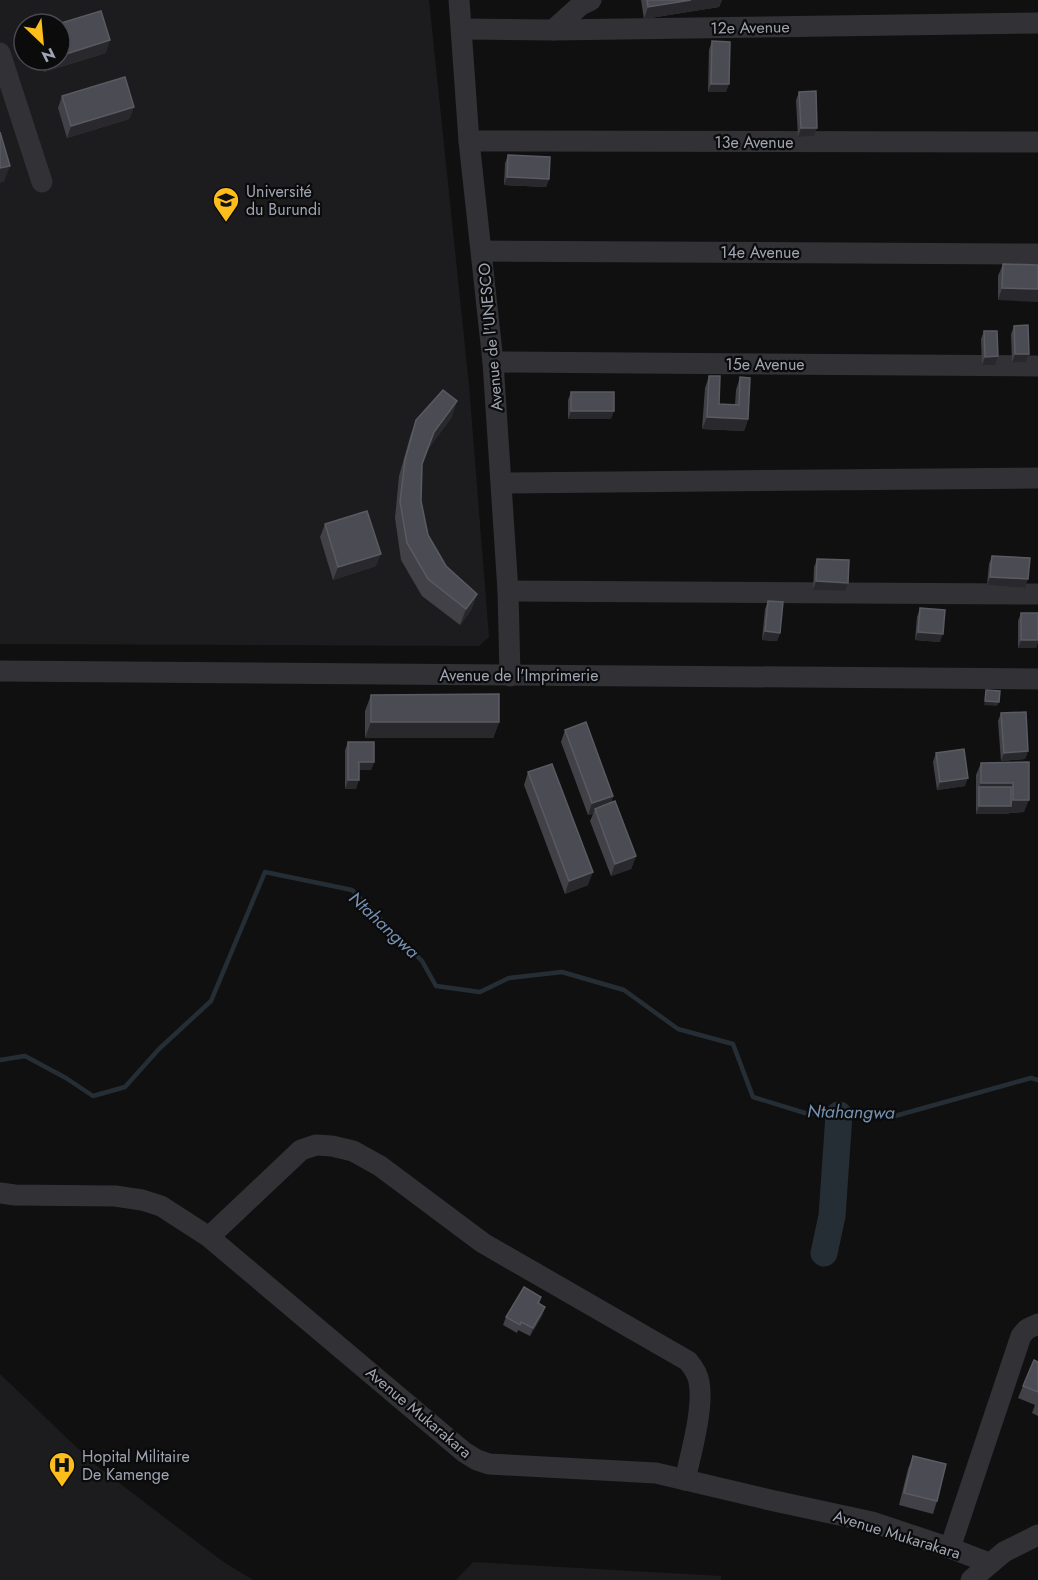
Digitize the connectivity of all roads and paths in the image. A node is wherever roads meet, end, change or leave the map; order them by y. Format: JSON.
{"nodes":[{"id":1,"x":459,"y":0,"type":"edge"},
{"id":2,"x":591,"y":0,"type":"edge"},
{"id":3,"x":1038,"y":23,"type":"edge"},
{"id":4,"x":462,"y":29,"type":"junction"},
{"id":5,"x":553,"y":30,"type":"junction"},
{"id":6,"x":0,"y":53,"type":"edge"},
{"id":7,"x":469,"y":141,"type":"junction"},
{"id":8,"x":1038,"y":142,"type":"edge"},
{"id":9,"x":42,"y":182,"type":"dead end"},
{"id":10,"x":482,"y":251,"type":"junction"},
{"id":11,"x":1038,"y":254,"type":"edge"},
{"id":12,"x":493,"y":362,"type":"junction"},
{"id":13,"x":1038,"y":366,"type":"edge"},
{"id":14,"x":1038,"y":478,"type":"edge"},
{"id":15,"x":502,"y":483,"type":"junction"},
{"id":16,"x":508,"y":591,"type":"junction"},
{"id":17,"x":1038,"y":594,"type":"edge"},
{"id":18,"x":0,"y":671,"type":"edge"},
{"id":19,"x":510,"y":676,"type":"junction"},
{"id":20,"x":1038,"y":678,"type":"edge"},
{"id":21,"x":0,"y":1193,"type":"edge"},
{"id":22,"x":209,"y":1237,"type":"junction"},
{"id":23,"x":1038,"y":1324,"type":"edge"},
{"id":24,"x":685,"y":1479,"type":"junction"},
{"id":25,"x":1038,"y":1528,"type":"edge"},
{"id":26,"x":1038,"y":1535,"type":"edge"},
{"id":27,"x":1014,"y":1546,"type":"junction"},
{"id":28,"x":950,"y":1548,"type":"junction"},
{"id":29,"x":988,"y":1563,"type":"junction"},
{"id":30,"x":971,"y":1580,"type":"edge"}],
"edges":[{"from":1,"to":4,"type":"street","name":"Avenue de l'UNESCO"},
{"from":2,"to":5,"type":"street"},
{"from":3,"to":5,"type":"street","name":"12e Avenue"},
{"from":4,"to":5,"type":"street","name":"12e Avenue"},
{"from":4,"to":7,"type":"street","name":"Avenue de l'UNESCO"},
{"from":6,"to":9,"type":"street"},
{"from":7,"to":8,"type":"street","name":"13e Avenue"},
{"from":7,"to":10,"type":"street","name":"Avenue de l'UNESCO"},
{"from":10,"to":11,"type":"street","name":"14e Avenue"},
{"from":10,"to":12,"type":"street","name":"Avenue de l'UNESCO"},
{"from":12,"to":13,"type":"street","name":"15e Avenue"},
{"from":12,"to":15,"type":"street","name":"Avenue de l'UNESCO"},
{"from":14,"to":15,"type":"street"},
{"from":15,"to":16,"type":"street","name":"Avenue de l'UNESCO"},
{"from":16,"to":17,"type":"street"},
{"from":16,"to":19,"type":"street","name":"Avenue de l'UNESCO"},
{"from":18,"to":19,"type":"street","name":"Avenue de l'Imprimerie"},
{"from":19,"to":20,"type":"street","name":"Avenue de l'Imprimerie"},
{"from":21,"to":22,"type":"street","name":"Avenue Mukarakara"},
{"from":22,"to":24,"type":"street","name":"Avenue Mukarakara"},
{"from":22,"to":24,"type":"street"},
{"from":23,"to":28,"type":"street"},
{"from":24,"to":28,"type":"street","name":"Avenue Mukarakara"},
{"from":25,"to":27,"type":"street"},
{"from":26,"to":27,"type":"street"},
{"from":27,"to":29,"type":"street"},
{"from":28,"to":29,"type":"street","name":"Avenue Mukarakara"},
{"from":29,"to":30,"type":"street"}]}
